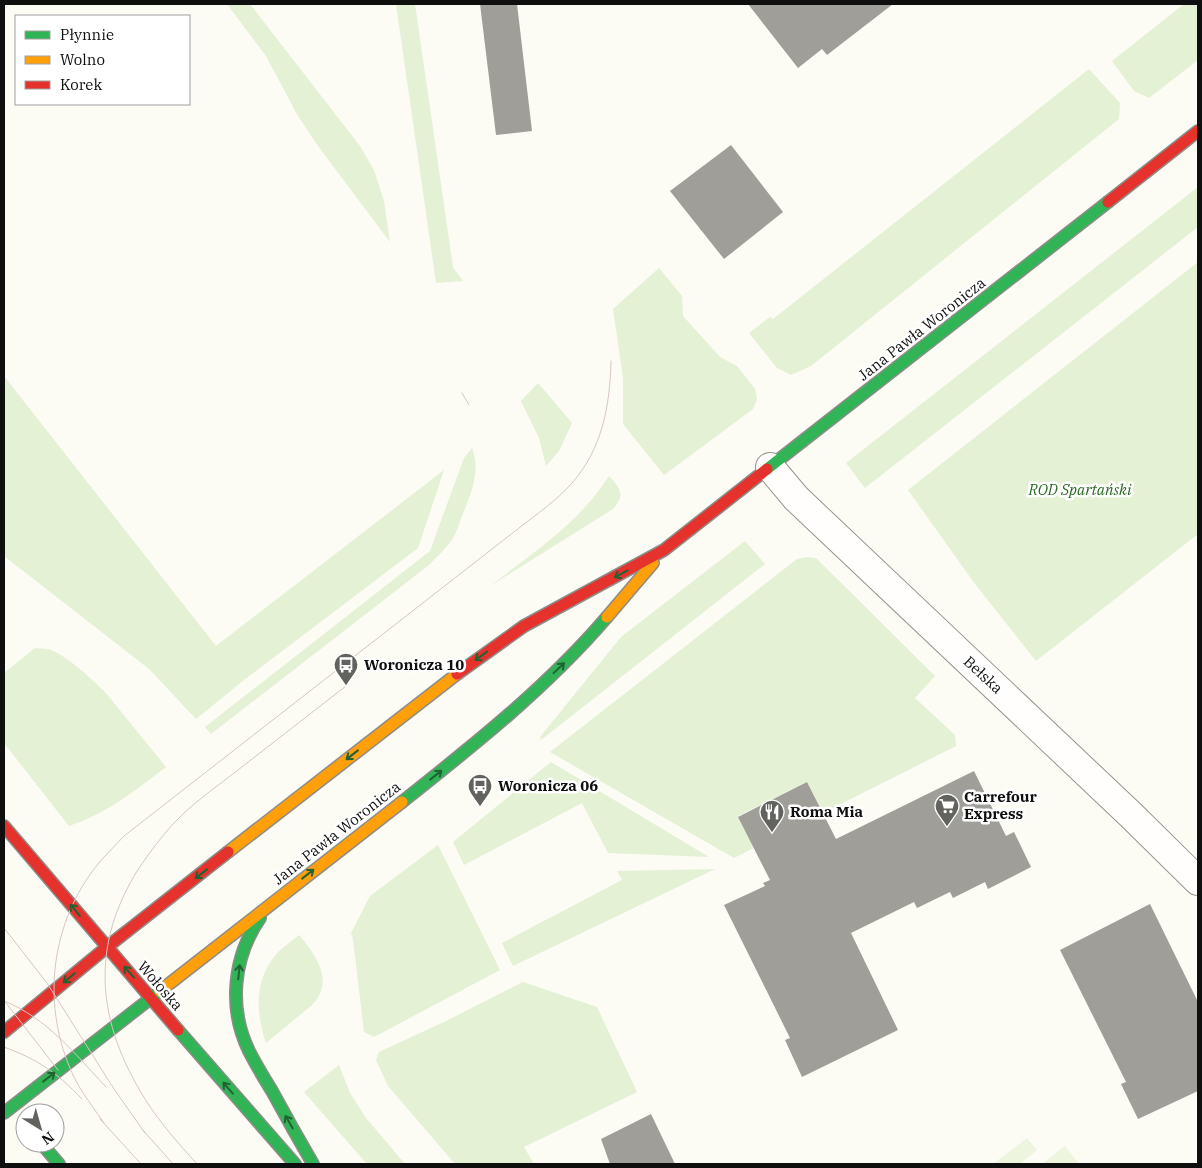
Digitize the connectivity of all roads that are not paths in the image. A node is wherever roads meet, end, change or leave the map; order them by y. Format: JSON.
{"nodes":[{"id":1,"x":1198,"y":131,"type":"edge"},
{"id":2,"x":770,"y":467,"type":"junction"},
{"id":3,"x":664,"y":550,"type":"junction"},
{"id":4,"x":4,"y":826,"type":"edge"},
{"id":5,"x":1198,"y":881,"type":"edge"},
{"id":6,"x":270,"y":904,"type":"junction"},
{"id":7,"x":107,"y":947,"type":"junction"},
{"id":8,"x":151,"y":998,"type":"junction"},
{"id":9,"x":4,"y":1032,"type":"edge"},
{"id":10,"x":6,"y":1107,"type":"edge"},
{"id":11,"x":50,"y":1153,"type":"edge"},
{"id":12,"x":59,"y":1164,"type":"edge"},
{"id":13,"x":295,"y":1164,"type":"edge"},
{"id":14,"x":313,"y":1164,"type":"edge"}],
"edges":[{"from":1,"to":2,"type":"street","name":"Jana Pawła Woronicza"},
{"from":2,"to":3,"type":"street","name":"Jana Pawła Woronicza"},
{"from":2,"to":5,"type":"street","name":"Bełska"},
{"from":6,"to":3,"type":"street","name":"Jana Pawła Woronicza","one_way":true},
{"from":3,"to":7,"type":"street","name":"Jana Pawła Woronicza","one_way":true},
{"from":7,"to":4,"type":"street","name":"Wołoska","one_way":true},
{"from":6,"to":8,"type":"street","name":"Jana Pawła Woronicza"},
{"from":14,"to":6,"type":"street","one_way":true},
{"from":8,"to":7,"type":"street","name":"Wołoska","one_way":true},
{"from":7,"to":9,"type":"street","name":"Jana Pawła Woronicza","one_way":true},
{"from":10,"to":8,"type":"street","name":"Jana Pawła Woronicza","one_way":true},
{"from":13,"to":8,"type":"street","name":"Wołoska","one_way":true},
{"from":11,"to":12,"type":"street"}]}
